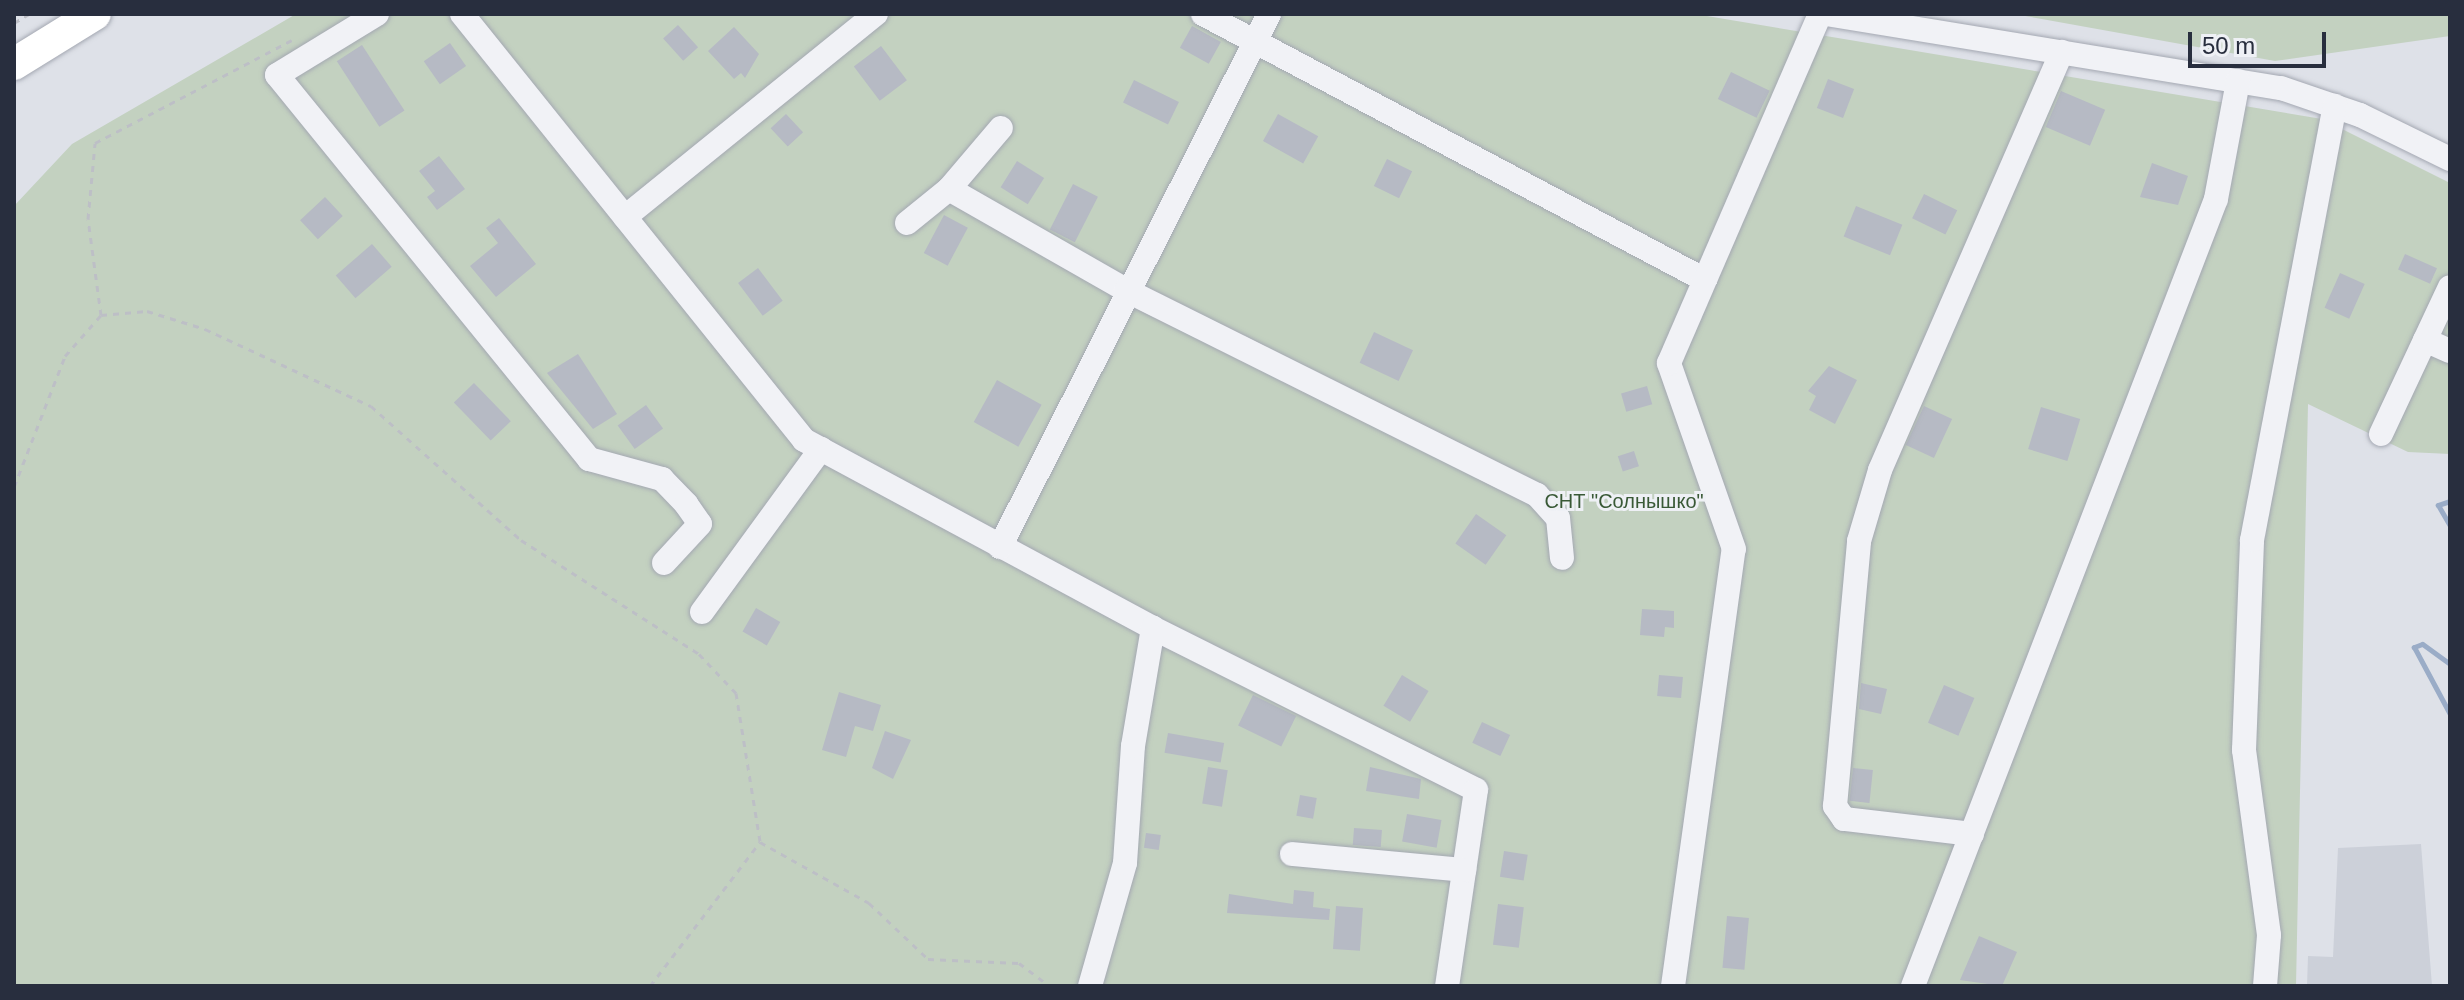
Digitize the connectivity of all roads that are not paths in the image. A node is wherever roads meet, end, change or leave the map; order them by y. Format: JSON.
{"nodes":[{"id":1,"x":95,"y":14,"type":"edge"},
{"id":2,"x":377,"y":14,"type":"edge"},
{"id":3,"x":462,"y":14,"type":"edge"},
{"id":4,"x":876,"y":14,"type":"edge"},
{"id":5,"x":1203,"y":14,"type":"edge"},
{"id":6,"x":1269,"y":14,"type":"edge"},
{"id":7,"x":1820,"y":14,"type":"edge"},
{"id":8,"x":1827,"y":14,"type":"edge"},
{"id":9,"x":1256,"y":43,"type":"junction"},
{"id":10,"x":2062,"y":52,"type":"junction"},
{"id":11,"x":22,"y":59,"type":"edge"},
{"id":12,"x":2238,"y":81,"type":"junction"},
{"id":13,"x":2335,"y":106,"type":"junction"},
{"id":14,"x":1001,"y":128,"type":"dead end"},
{"id":15,"x":2450,"y":159,"type":"edge"},
{"id":16,"x":949,"y":189,"type":"junction"},
{"id":17,"x":625,"y":217,"type":"junction"},
{"id":18,"x":907,"y":223,"type":"dead end"},
{"id":19,"x":1705,"y":280,"type":"junction"},
{"id":20,"x":2450,"y":287,"type":"edge"},
{"id":21,"x":1126,"y":290,"type":"junction"},
{"id":22,"x":2425,"y":340,"type":"junction"},
{"id":23,"x":2450,"y":351,"type":"edge"},
{"id":24,"x":2381,"y":434,"type":"dead end"},
{"id":25,"x":821,"y":449,"type":"junction"},
{"id":26,"x":1000,"y":547,"type":"junction"},
{"id":27,"x":1562,"y":558,"type":"dead end"},
{"id":28,"x":664,"y":563,"type":"dead end"},
{"id":29,"x":702,"y":612,"type":"dead end"},
{"id":30,"x":1153,"y":628,"type":"junction"},
{"id":31,"x":1972,"y":834,"type":"junction"},
{"id":32,"x":1292,"y":854,"type":"dead end"},
{"id":33,"x":1464,"y":870,"type":"junction"},
{"id":34,"x":1090,"y":986,"type":"edge"},
{"id":35,"x":1447,"y":986,"type":"edge"},
{"id":36,"x":1673,"y":986,"type":"edge"},
{"id":37,"x":1914,"y":986,"type":"edge"},
{"id":38,"x":2265,"y":986,"type":"edge"}],
"edges":[{"from":1,"to":11,"type":"main road"},
{"from":2,"to":28,"type":"street"},
{"from":3,"to":17,"type":"street"},
{"from":4,"to":17,"type":"street"},
{"from":5,"to":9,"type":"street"},
{"from":6,"to":9,"type":"street"},
{"from":7,"to":19,"type":"street"},
{"from":8,"to":10,"type":"street"},
{"from":9,"to":19,"type":"street"},
{"from":9,"to":21,"type":"street"},
{"from":10,"to":12,"type":"street"},
{"from":10,"to":31,"type":"street"},
{"from":12,"to":13,"type":"street"},
{"from":12,"to":31,"type":"street"},
{"from":13,"to":15,"type":"street"},
{"from":13,"to":38,"type":"street"},
{"from":14,"to":16,"type":"street"},
{"from":16,"to":18,"type":"street"},
{"from":16,"to":21,"type":"street"},
{"from":17,"to":25,"type":"street"},
{"from":19,"to":36,"type":"street"},
{"from":20,"to":22,"type":"street"},
{"from":21,"to":26,"type":"street"},
{"from":21,"to":27,"type":"street"},
{"from":22,"to":23,"type":"street"},
{"from":22,"to":24,"type":"street"},
{"from":25,"to":26,"type":"street"},
{"from":25,"to":29,"type":"street"},
{"from":26,"to":30,"type":"street"},
{"from":30,"to":33,"type":"street"},
{"from":30,"to":34,"type":"street"},
{"from":31,"to":37,"type":"street"},
{"from":32,"to":33,"type":"street"},
{"from":33,"to":35,"type":"street"}]}
